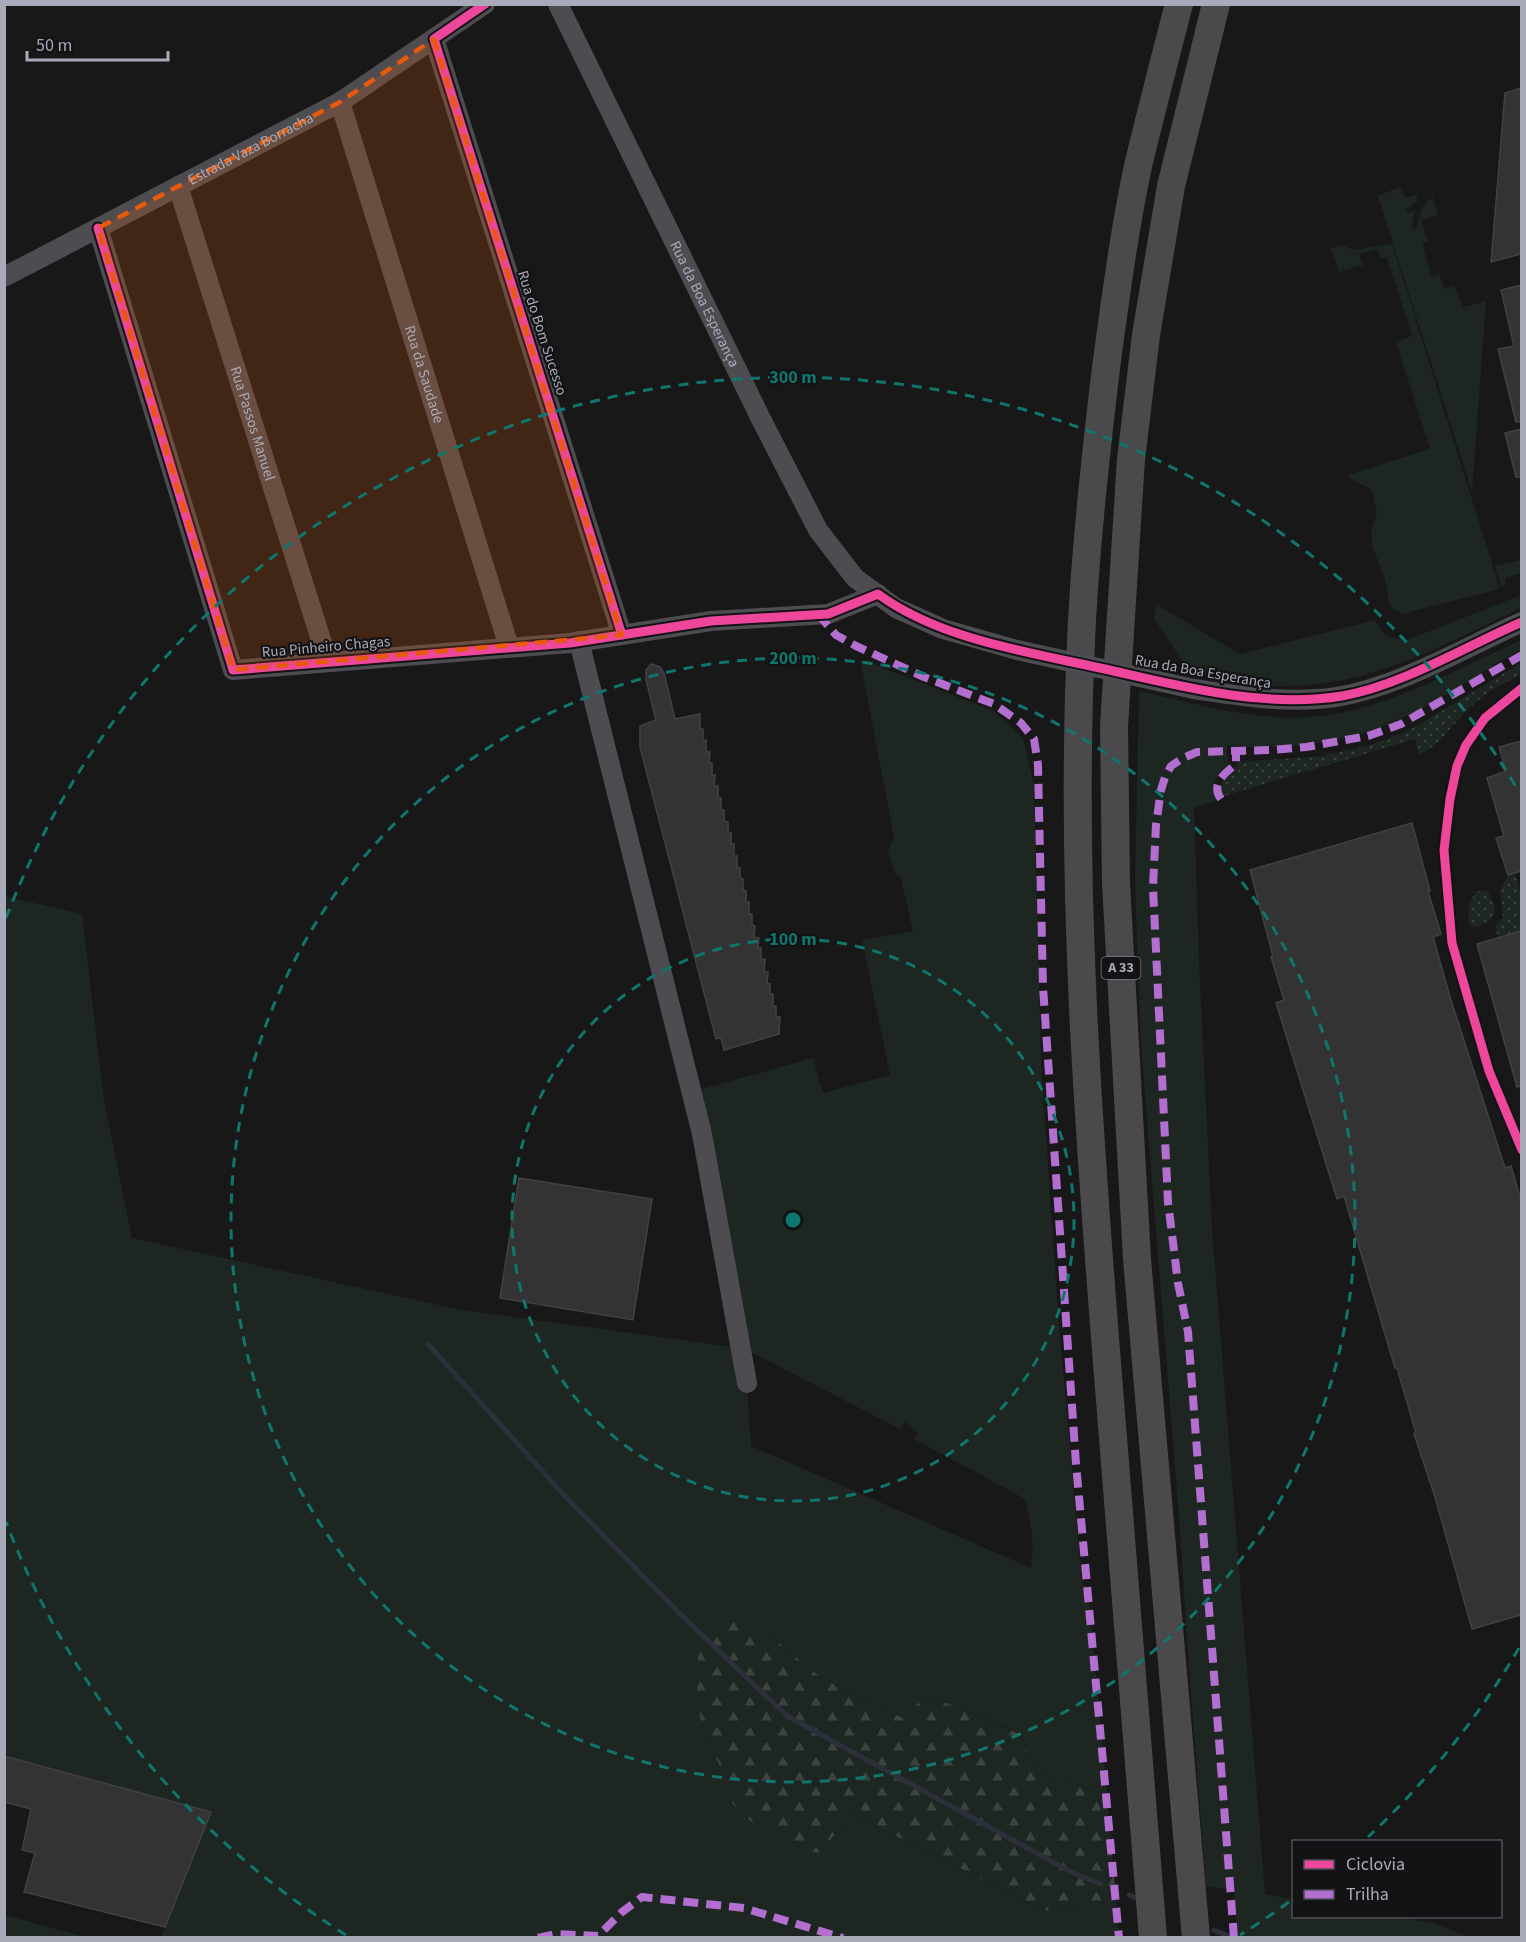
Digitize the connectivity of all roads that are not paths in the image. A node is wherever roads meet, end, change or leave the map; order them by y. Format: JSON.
{"nodes":[{"id":1,"x":484,"y":4,"type":"edge"},
{"id":2,"x":558,"y":4,"type":"edge"},
{"id":3,"x":1179,"y":4,"type":"edge"},
{"id":4,"x":1216,"y":4,"type":"edge"},
{"id":5,"x":434,"y":39,"type":"junction"},
{"id":6,"x":340,"y":102,"type":"junction"},
{"id":7,"x":178,"y":186,"type":"junction"},
{"id":8,"x":98,"y":228,"type":"junction"},
{"id":9,"x":4,"y":277,"type":"edge"},
{"id":10,"x":878,"y":594,"type":"junction"},
{"id":11,"x":1521,"y":622,"type":"edge"},
{"id":12,"x":622,"y":635,"type":"junction"},
{"id":13,"x":579,"y":641,"type":"junction"},
{"id":14,"x":509,"y":647,"type":"junction"},
{"id":15,"x":328,"y":662,"type":"junction"},
{"id":16,"x":747,"y":1383,"type":"dead end"},
{"id":17,"x":1153,"y":1938,"type":"edge"},
{"id":18,"x":1196,"y":1938,"type":"edge"}],
"edges":[{"from":1,"to":5,"type":"street","name":"Estrada Vaza Borracha"},
{"from":2,"to":10,"type":"street","name":"Rua da Boa Esperança"},
{"from":3,"to":17,"type":"highway","number":"A 33"},
{"from":4,"to":18,"type":"highway","number":"A 33"},
{"from":5,"to":6,"type":"street","name":"Estrada Vaza Borracha"},
{"from":5,"to":12,"type":"street","name":"Rua do Bom Sucesso"},
{"from":6,"to":7,"type":"street","name":"Estrada Vaza Borracha"},
{"from":6,"to":14,"type":"street","name":"Rua da Saudade"},
{"from":7,"to":8,"type":"street","name":"Estrada Vaza Borracha"},
{"from":7,"to":15,"type":"street","name":"Rua Passos Manuel"},
{"from":8,"to":9,"type":"street","name":"Estrada Vaza Borracha"},
{"from":8,"to":15,"type":"street","name":"Rua Pinheiro Chagas"},
{"from":10,"to":11,"type":"street","name":"Rua da Boa Esperança","bridge":true},
{"from":10,"to":12,"type":"street","name":"Rua Pinheiro Chagas"},
{"from":12,"to":13,"type":"street","name":"Rua Pinheiro Chagas"},
{"from":13,"to":14,"type":"street","name":"Rua Pinheiro Chagas"},
{"from":13,"to":16,"type":"street"},
{"from":14,"to":15,"type":"street","name":"Rua Pinheiro Chagas"}]}
